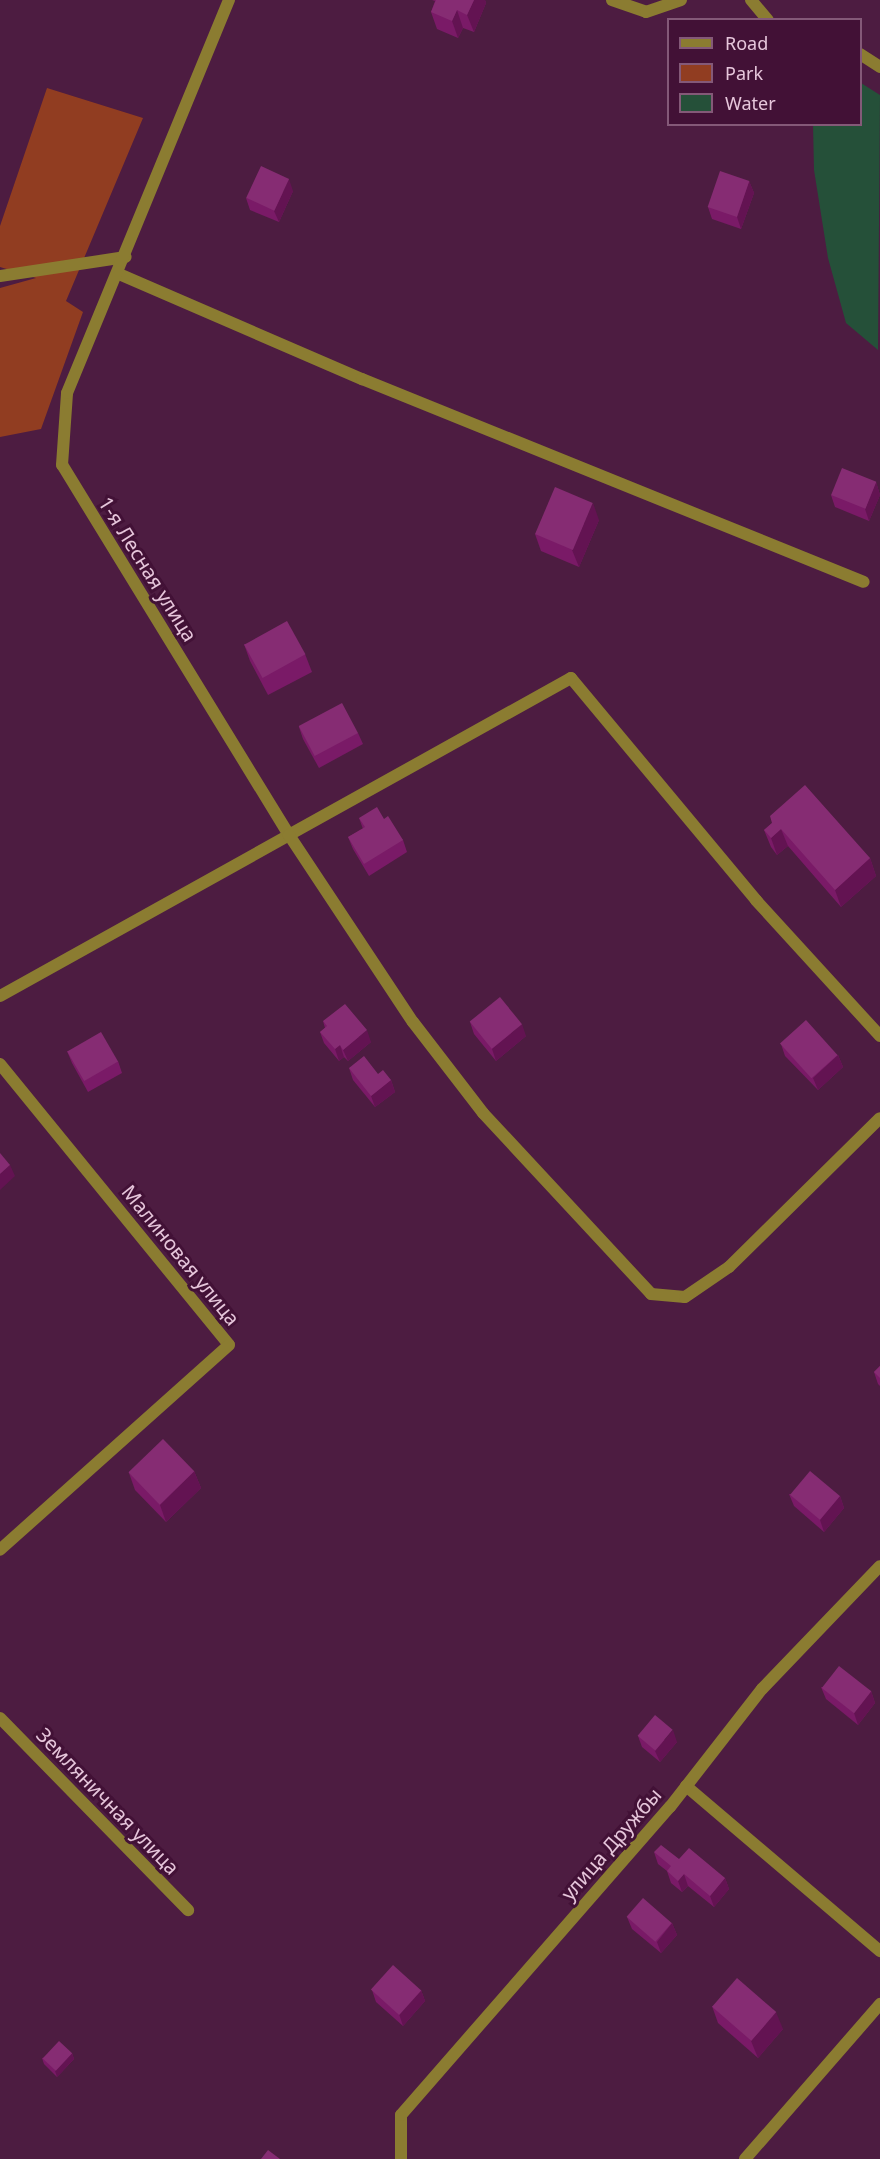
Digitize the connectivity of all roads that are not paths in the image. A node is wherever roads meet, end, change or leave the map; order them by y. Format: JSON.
{"nodes":[{"id":1,"x":229,"y":0,"type":"edge"},
{"id":2,"x":612,"y":0,"type":"edge"},
{"id":3,"x":681,"y":0,"type":"edge"},
{"id":4,"x":751,"y":0,"type":"edge"},
{"id":5,"x":766,"y":18,"type":"edge"},
{"id":6,"x":862,"y":55,"type":"edge"},
{"id":7,"x":880,"y":67,"type":"edge"},
{"id":8,"x":126,"y":256,"type":"junction"},
{"id":9,"x":119,"y":274,"type":"junction"},
{"id":10,"x":0,"y":276,"type":"edge"},
{"id":11,"x":864,"y":582,"type":"dead end"},
{"id":12,"x":289,"y":835,"type":"junction"},
{"id":13,"x":0,"y":996,"type":"edge"},
{"id":14,"x":880,"y":1036,"type":"edge"},
{"id":15,"x":0,"y":1064,"type":"edge"},
{"id":16,"x":880,"y":1118,"type":"edge"},
{"id":17,"x":0,"y":1550,"type":"edge"},
{"id":18,"x":880,"y":1566,"type":"edge"},
{"id":19,"x":0,"y":1718,"type":"edge"},
{"id":20,"x":686,"y":1786,"type":"junction"},
{"id":21,"x":188,"y":1910,"type":"dead end"},
{"id":22,"x":880,"y":1951,"type":"edge"},
{"id":23,"x":880,"y":2004,"type":"edge"},
{"id":24,"x":401,"y":2159,"type":"edge"},
{"id":25,"x":745,"y":2159,"type":"edge"}],
"edges":[{"from":1,"to":8,"type":"street","name":"1-я Лесная улица"},
{"from":2,"to":3,"type":"street"},
{"from":4,"to":5,"type":"street"},
{"from":6,"to":7,"type":"street"},
{"from":8,"to":9,"type":"street","name":"1-я Лесная улица"},
{"from":8,"to":10,"type":"street"},
{"from":9,"to":11,"type":"street"},
{"from":9,"to":12,"type":"street","name":"1-я Лесная улица"},
{"from":12,"to":13,"type":"street"},
{"from":12,"to":14,"type":"street"},
{"from":12,"to":16,"type":"street","name":"1-я Лесная улица"},
{"from":15,"to":17,"type":"street","name":"Малиновая улица"},
{"from":18,"to":20,"type":"street","name":"улица Дружбы"},
{"from":19,"to":21,"type":"street","name":"Земляничная улица"},
{"from":20,"to":22,"type":"street"},
{"from":20,"to":24,"type":"street","name":"улица Дружбы"},
{"from":23,"to":25,"type":"street"}]}
